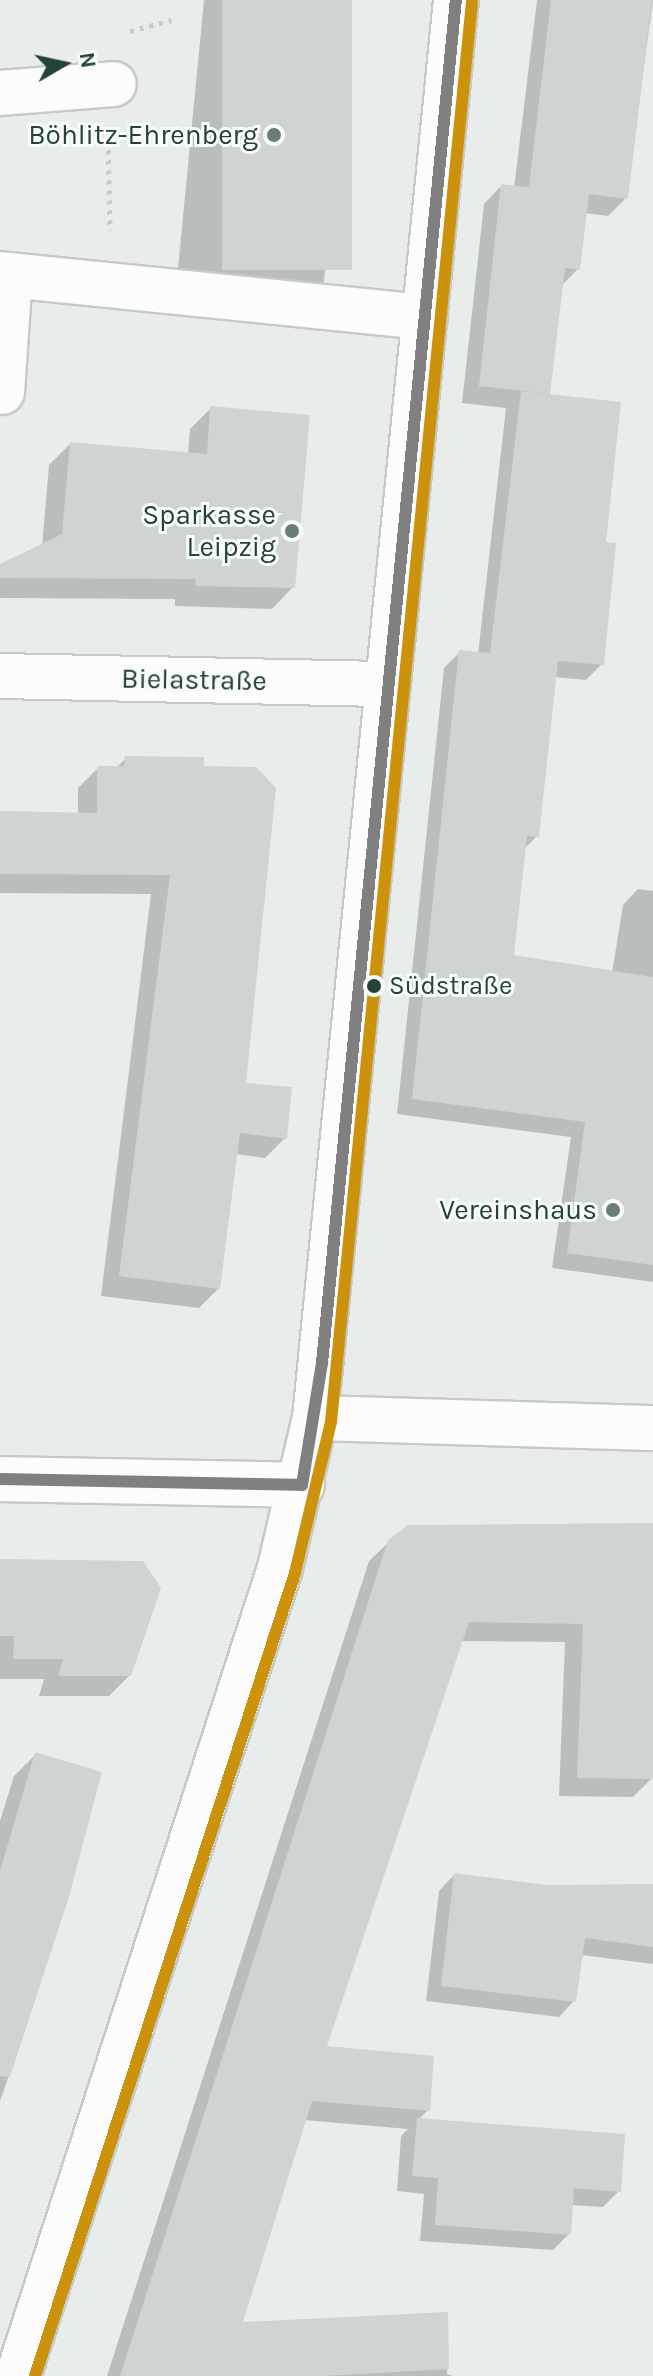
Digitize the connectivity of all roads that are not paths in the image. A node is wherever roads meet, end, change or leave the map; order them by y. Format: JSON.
{"nodes":[{"id":1,"x":456,"y":0,"type":"edge"},
{"id":2,"x":114,"y":84,"type":"dead end"},
{"id":3,"x":0,"y":93,"type":"edge"},
{"id":4,"x":5,"y":275,"type":"edge"},
{"id":5,"x":425,"y":317,"type":"junction"},
{"id":6,"x":2,"y":392,"type":"dead end"},
{"id":7,"x":0,"y":676,"type":"edge"},
{"id":8,"x":388,"y":684,"type":"junction"},
{"id":9,"x":315,"y":1418,"type":"junction"},
{"id":10,"x":653,"y":1428,"type":"edge"},
{"id":11,"x":0,"y":1479,"type":"edge"},
{"id":12,"x":302,"y":1485,"type":"junction"},
{"id":13,"x":18,"y":2376,"type":"edge"}],
"edges":[{"from":1,"to":5,"type":"street"},
{"from":2,"to":3,"type":"street"},
{"from":4,"to":5,"type":"street"},
{"from":4,"to":6,"type":"street"},
{"from":5,"to":8,"type":"street"},
{"from":7,"to":8,"type":"street","name":"Bielastraße"},
{"from":8,"to":9,"type":"street"},
{"from":9,"to":10,"type":"street"},
{"from":9,"to":12,"type":"street"},
{"from":11,"to":12,"type":"street"},
{"from":12,"to":13,"type":"street"}]}
